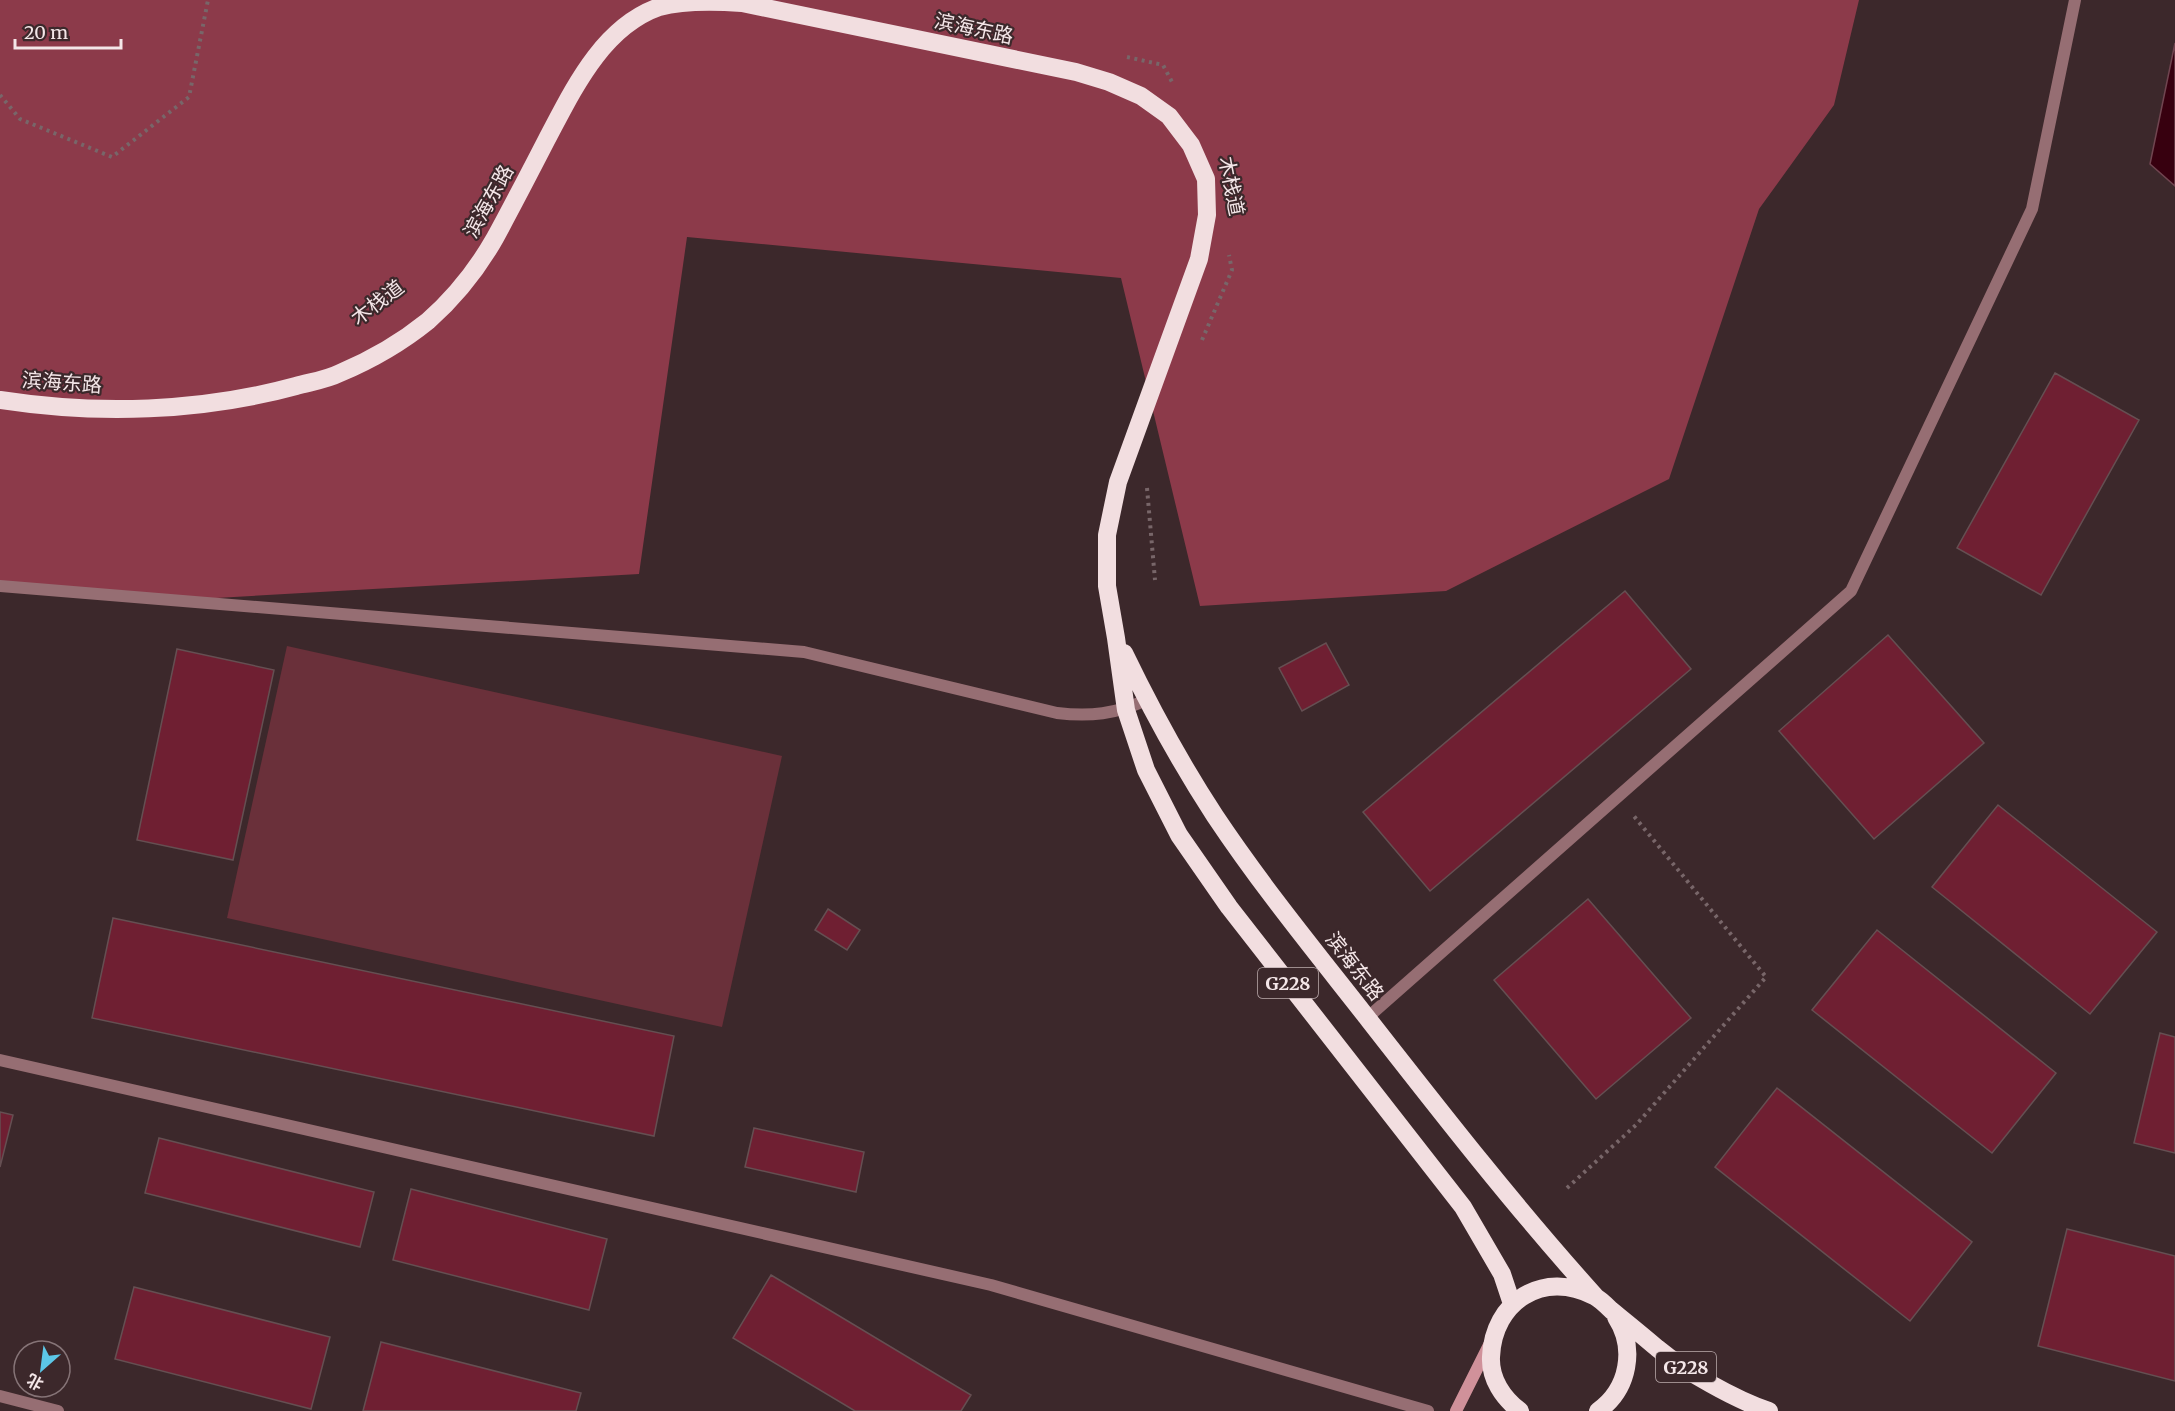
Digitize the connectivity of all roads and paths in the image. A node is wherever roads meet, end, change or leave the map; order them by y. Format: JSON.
{"nodes":[{"id":1,"x":208,"y":0,"type":"edge"},
{"id":2,"x":2075,"y":0,"type":"edge"},
{"id":3,"x":1116,"y":55,"type":"dead end"},
{"id":4,"x":1174,"y":86,"type":"dead end"},
{"id":5,"x":0,"y":95,"type":"edge"},
{"id":6,"x":1228,"y":248,"type":"dead end"},
{"id":7,"x":1200,"y":344,"type":"dead end"},
{"id":8,"x":0,"y":400,"type":"edge"},
{"id":9,"x":1146,"y":481,"type":"dead end"},
{"id":10,"x":1155,"y":580,"type":"dead end"},
{"id":11,"x":0,"y":586,"type":"edge"},
{"id":12,"x":1116,"y":638,"type":"junction"},
{"id":13,"x":1146,"y":700,"type":"junction"},
{"id":14,"x":1126,"y":710,"type":"junction"},
{"id":15,"x":1618,"y":796,"type":"junction"},
{"id":16,"x":1367,"y":1018,"type":"junction"},
{"id":17,"x":0,"y":1060,"type":"edge"},
{"id":18,"x":1567,"y":1188,"type":"dead end"},
{"id":19,"x":1595,"y":1296,"type":"junction"},
{"id":20,"x":1512,"y":1304,"type":"junction"},
{"id":21,"x":1611,"y":1310,"type":"junction"},
{"id":22,"x":1491,"y":1341,"type":"junction"},
{"id":23,"x":0,"y":1396,"type":"edge"},
{"id":24,"x":58,"y":1411,"type":"edge"},
{"id":25,"x":1428,"y":1411,"type":"edge"},
{"id":26,"x":1456,"y":1411,"type":"edge"},
{"id":27,"x":1520,"y":1411,"type":"edge"},
{"id":28,"x":1598,"y":1411,"type":"edge"},
{"id":29,"x":1769,"y":1411,"type":"edge"}],
"edges":[{"from":1,"to":5,"type":"path"},
{"from":2,"to":15,"type":"street"},
{"from":3,"to":4,"type":"path"},
{"from":6,"to":7,"type":"path"},
{"from":8,"to":12,"type":"highway","name":"滨海东路","number":"G228"},
{"from":9,"to":10,"type":"path"},
{"from":11,"to":14,"type":"street"},
{"from":12,"to":13,"type":"highway","name":"滨海东路","number":"G228"},
{"from":12,"to":14,"type":"highway","name":"滨海东路","number":"G228"},
{"from":13,"to":14,"type":"street"},
{"from":13,"to":16,"type":"highway","name":"滨海东路","number":"G228"},
{"from":14,"to":20,"type":"highway","name":"滨海东路","number":"G228"},
{"from":15,"to":16,"type":"street"},
{"from":15,"to":18,"type":"path"},
{"from":16,"to":19,"type":"highway","name":"滨海东路","number":"G228"},
{"from":17,"to":25,"type":"street"},
{"from":19,"to":20,"type":"highway","name":"滨海东路","number":"G228"},
{"from":19,"to":21,"type":"highway","name":"滨海东路","number":"G228"},
{"from":20,"to":22,"type":"highway","name":"滨海东路","number":"G228"},
{"from":21,"to":28,"type":"highway","name":"滨海东路","number":"G228"},
{"from":21,"to":29,"type":"highway","name":"滨海东路","number":"G228"},
{"from":22,"to":26,"type":"main road"},
{"from":22,"to":27,"type":"highway","name":"滨海东路","number":"G228"},
{"from":23,"to":24,"type":"street"}]}
